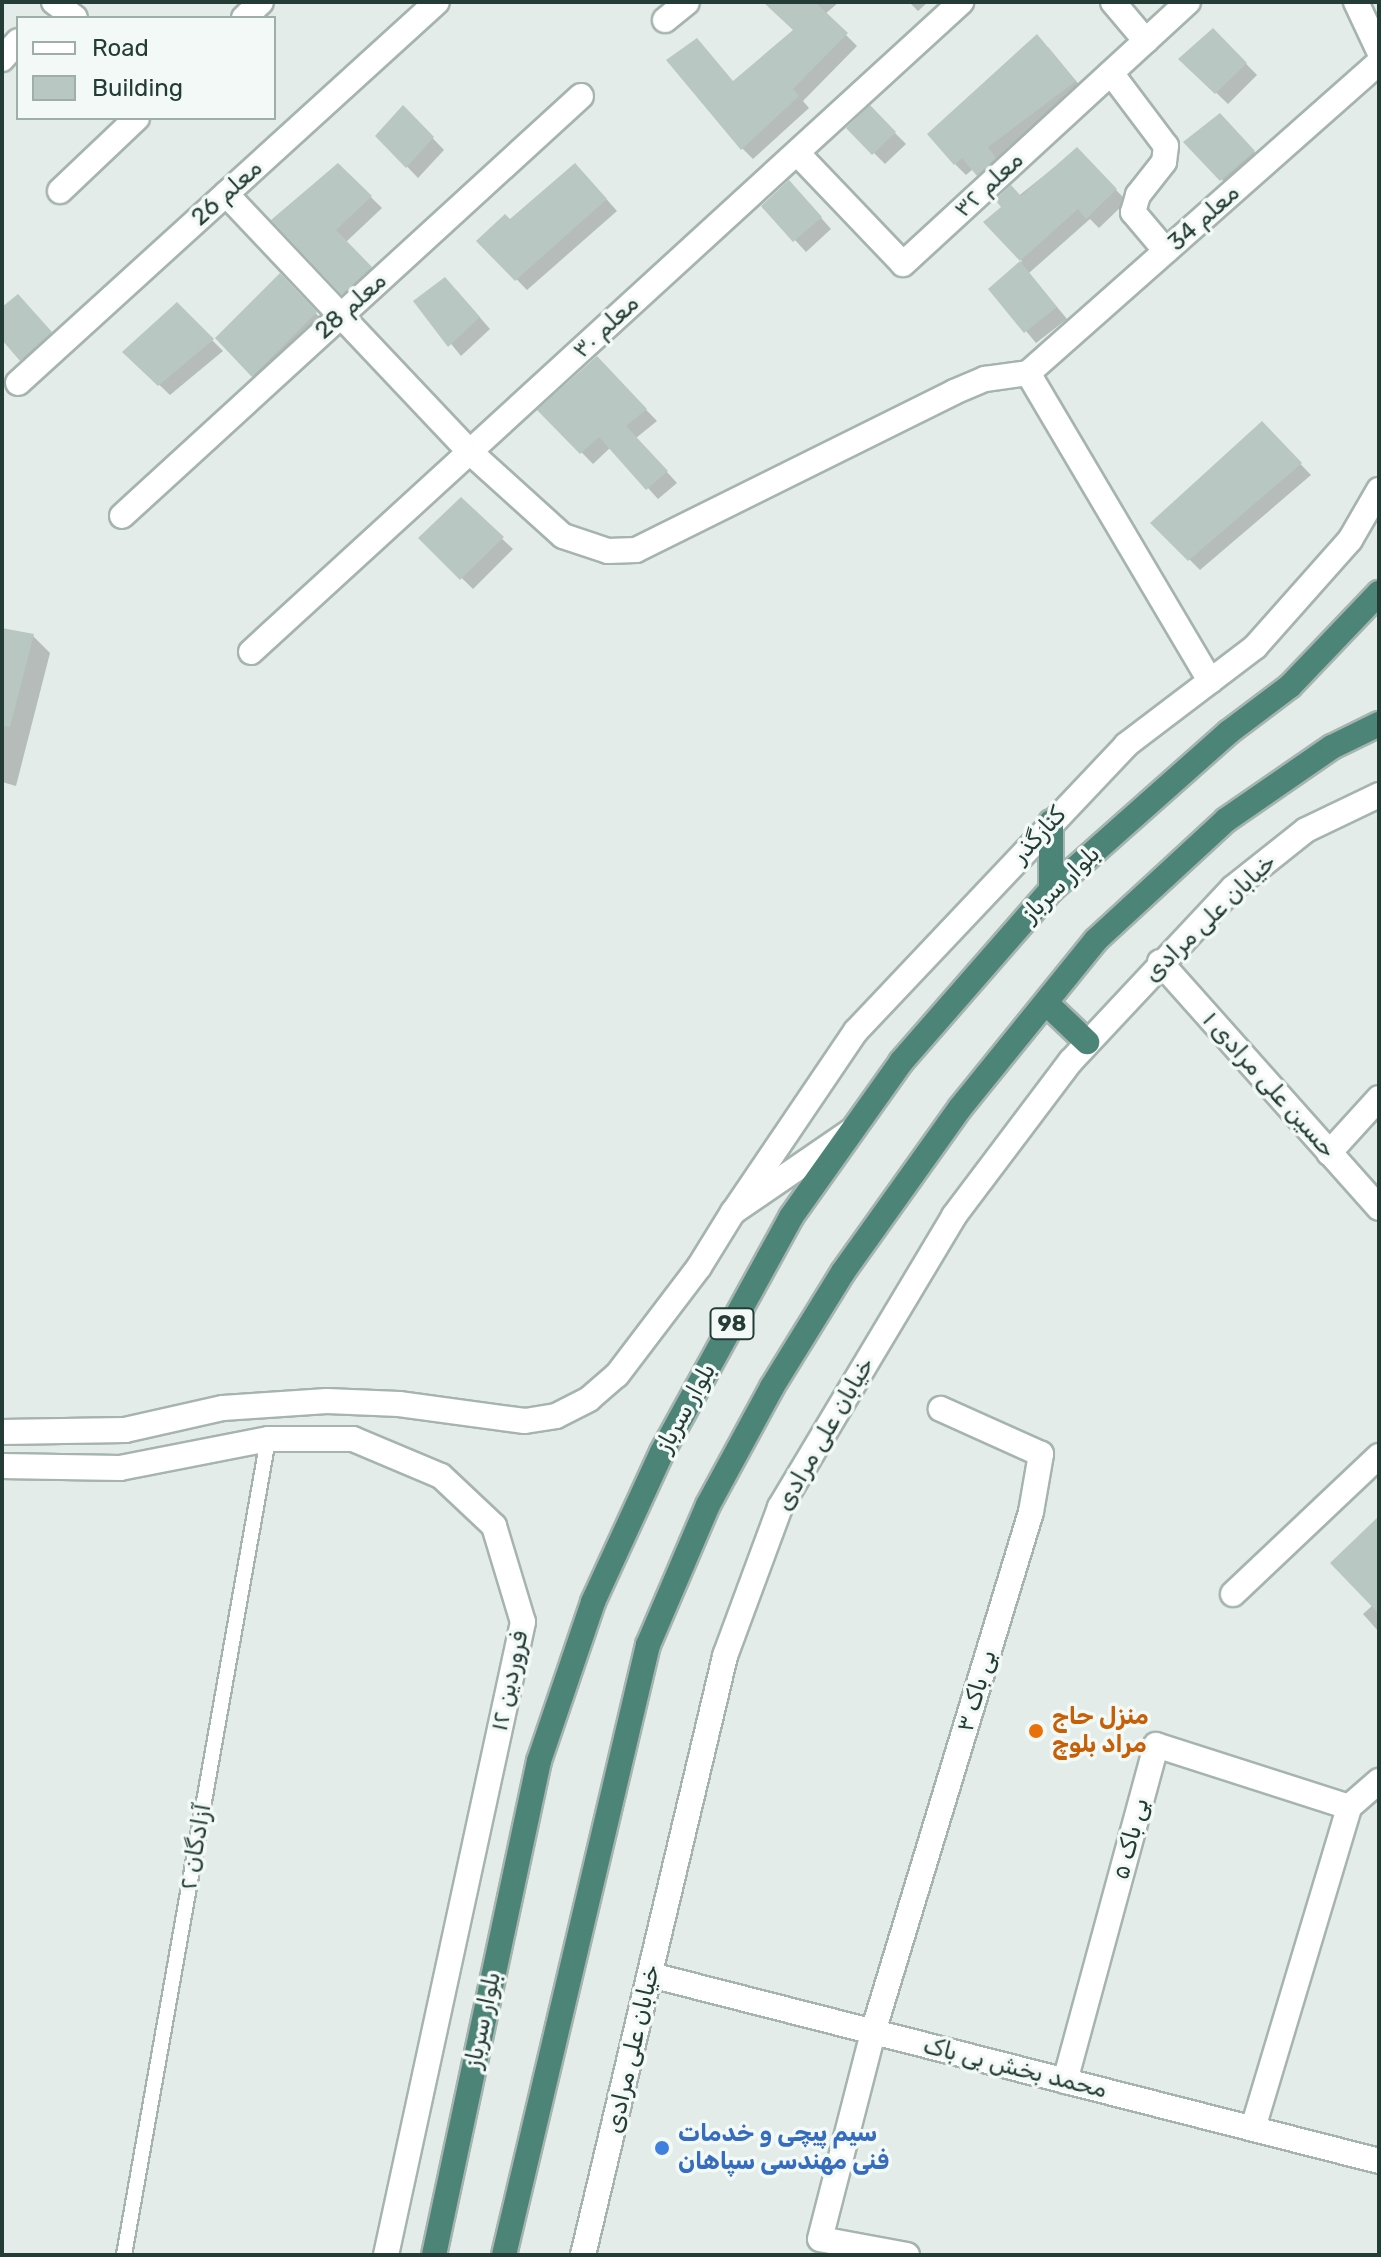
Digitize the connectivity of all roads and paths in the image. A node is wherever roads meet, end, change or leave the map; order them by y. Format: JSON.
{"nodes":[{"id":1,"x":53,"y":2,"type":"edge"},
{"id":2,"x":261,"y":2,"type":"edge"},
{"id":3,"x":437,"y":2,"type":"edge"},
{"id":4,"x":687,"y":2,"type":"edge"},
{"id":5,"x":961,"y":2,"type":"edge"},
{"id":6,"x":1113,"y":2,"type":"edge"},
{"id":7,"x":1188,"y":2,"type":"edge"},
{"id":8,"x":1356,"y":2,"type":"edge"},
{"id":9,"x":72,"y":16,"type":"edge"},
{"id":10,"x":246,"y":16,"type":"edge"},
{"id":11,"x":665,"y":20,"type":"dead end"},
{"id":12,"x":1146,"y":41,"type":"junction"},
{"id":13,"x":16,"y":43,"type":"edge"},
{"id":14,"x":1379,"y":51,"type":"edge"},
{"id":15,"x":2,"y":59,"type":"edge"},
{"id":16,"x":1379,"y":62,"type":"edge"},
{"id":17,"x":1111,"y":73,"type":"junction"},
{"id":18,"x":581,"y":96,"type":"dead end"},
{"id":19,"x":135,"y":120,"type":"edge"},
{"id":20,"x":797,"y":153,"type":"junction"},
{"id":21,"x":60,"y":191,"type":"dead end"},
{"id":22,"x":226,"y":194,"type":"junction"},
{"id":23,"x":1166,"y":251,"type":"junction"},
{"id":24,"x":341,"y":316,"type":"junction"},
{"id":25,"x":1028,"y":373,"type":"junction"},
{"id":26,"x":18,"y":383,"type":"dead end"},
{"id":27,"x":470,"y":452,"type":"junction"},
{"id":28,"x":1379,"y":490,"type":"edge"},
{"id":29,"x":122,"y":516,"type":"dead end"},
{"id":30,"x":1379,"y":593,"type":"edge"},
{"id":31,"x":251,"y":652,"type":"dead end"},
{"id":32,"x":1210,"y":681,"type":"junction"},
{"id":33,"x":1379,"y":724,"type":"edge"},
{"id":34,"x":1379,"y":795,"type":"edge"},
{"id":35,"x":1051,"y":822,"type":"junction"},
{"id":36,"x":1051,"y":890,"type":"junction"},
{"id":37,"x":1160,"y":962,"type":"junction"},
{"id":38,"x":1046,"y":1003,"type":"junction"},
{"id":39,"x":1087,"y":1042,"type":"junction"},
{"id":40,"x":1379,"y":1098,"type":"edge"},
{"id":41,"x":852,"y":1131,"type":"junction"},
{"id":42,"x":1329,"y":1153,"type":"junction"},
{"id":43,"x":1379,"y":1208,"type":"edge"},
{"id":44,"x":733,"y":1212,"type":"junction"},
{"id":45,"x":941,"y":1409,"type":"dead end"},
{"id":46,"x":2,"y":1432,"type":"edge"},
{"id":47,"x":268,"y":1439,"type":"junction"},
{"id":48,"x":1379,"y":1456,"type":"edge"},
{"id":49,"x":2,"y":1466,"type":"edge"},
{"id":50,"x":1233,"y":1594,"type":"dead end"},
{"id":51,"x":1379,"y":1781,"type":"edge"},
{"id":52,"x":1349,"y":1807,"type":"junction"},
{"id":53,"x":651,"y":1975,"type":"junction"},
{"id":54,"x":873,"y":2032,"type":"junction"},
{"id":55,"x":1065,"y":2081,"type":"junction"},
{"id":56,"x":1253,"y":2128,"type":"junction"},
{"id":57,"x":1379,"y":2161,"type":"edge"},
{"id":58,"x":124,"y":2255,"type":"edge"},
{"id":59,"x":386,"y":2255,"type":"edge"},
{"id":60,"x":434,"y":2255,"type":"edge"},
{"id":61,"x":504,"y":2255,"type":"edge"},
{"id":62,"x":583,"y":2255,"type":"edge"},
{"id":63,"x":907,"y":2255,"type":"edge"}],
"edges":[{"from":1,"to":9,"type":"street"},
{"from":2,"to":10,"type":"street"},
{"from":3,"to":22,"type":"street","name":"معلم 26"},
{"from":4,"to":11,"type":"street"},
{"from":5,"to":20,"type":"street","name":"معلم ۳۰"},
{"from":6,"to":12,"type":"street"},
{"from":7,"to":12,"type":"street","name":"معلم ۳۲"},
{"from":8,"to":14,"type":"street"},
{"from":12,"to":17,"type":"street","name":"معلم ۳۲"},
{"from":13,"to":15,"type":"street"},
{"from":16,"to":23,"type":"street","name":"معلم 34"},
{"from":17,"to":20,"type":"street","name":"معلم ۳۲"},
{"from":17,"to":23,"type":"street"},
{"from":18,"to":24,"type":"street","name":"معلم 28"},
{"from":19,"to":21,"type":"street"},
{"from":20,"to":27,"type":"street","name":"معلم ۳۰"},
{"from":22,"to":24,"type":"street"},
{"from":22,"to":26,"type":"street","name":"معلم 26"},
{"from":23,"to":25,"type":"street","name":"معلم 34"},
{"from":24,"to":27,"type":"street"},
{"from":24,"to":29,"type":"street","name":"معلم 28"},
{"from":25,"to":27,"type":"street"},
{"from":25,"to":32,"type":"street"},
{"from":27,"to":31,"type":"street","name":"معلم ۳۰"},
{"from":28,"to":32,"type":"street","name":"کنارگذر"},
{"from":30,"to":36,"type":"highway","name":"بلوار سرباز","number":"98"},
{"from":32,"to":35,"type":"street","name":"کنارگذر"},
{"from":33,"to":38,"type":"highway"},
{"from":34,"to":37,"type":"street","name":"خیابان علی مرادی"},
{"from":35,"to":36,"type":"highway"},
{"from":35,"to":44,"type":"street","name":"کنارگذر"},
{"from":36,"to":41,"type":"highway","name":"بلوار سرباز","number":"98"},
{"from":37,"to":39,"type":"street","name":"خیابان علی مرادی"},
{"from":37,"to":42,"type":"street","name":"حسین علی مرادی ۱"},
{"from":38,"to":39,"type":"highway"},
{"from":38,"to":61,"type":"highway"},
{"from":39,"to":53,"type":"street","name":"خیابان علی مرادی"},
{"from":40,"to":42,"type":"street"},
{"from":41,"to":44,"type":"street"},
{"from":41,"to":60,"type":"highway","name":"بلوار سرباز","number":"98"},
{"from":42,"to":43,"type":"street","name":"حسین علی مرادی ۱"},
{"from":44,"to":46,"type":"street"},
{"from":45,"to":54,"type":"street","name":"بی باک ۳"},
{"from":47,"to":49,"type":"street","name":"۱۲ فروردین"},
{"from":47,"to":58,"type":"lane","name":"آزادگان ۲"},
{"from":47,"to":59,"type":"street","name":"۱۲ فروردین"},
{"from":48,"to":50,"type":"street"},
{"from":51,"to":52,"type":"street"},
{"from":52,"to":55,"type":"street","name":"بی باک ۵"},
{"from":52,"to":56,"type":"street"},
{"from":53,"to":54,"type":"street","name":"محمد بخش بی باک"},
{"from":53,"to":62,"type":"street","name":"خیابان علی مرادی"},
{"from":54,"to":55,"type":"street","name":"محمد بخش بی باک"},
{"from":54,"to":63,"type":"street"},
{"from":55,"to":56,"type":"street","name":"محمد بخش بی باک"},
{"from":56,"to":57,"type":"street","name":"محمد بخش بی باک"}]}
